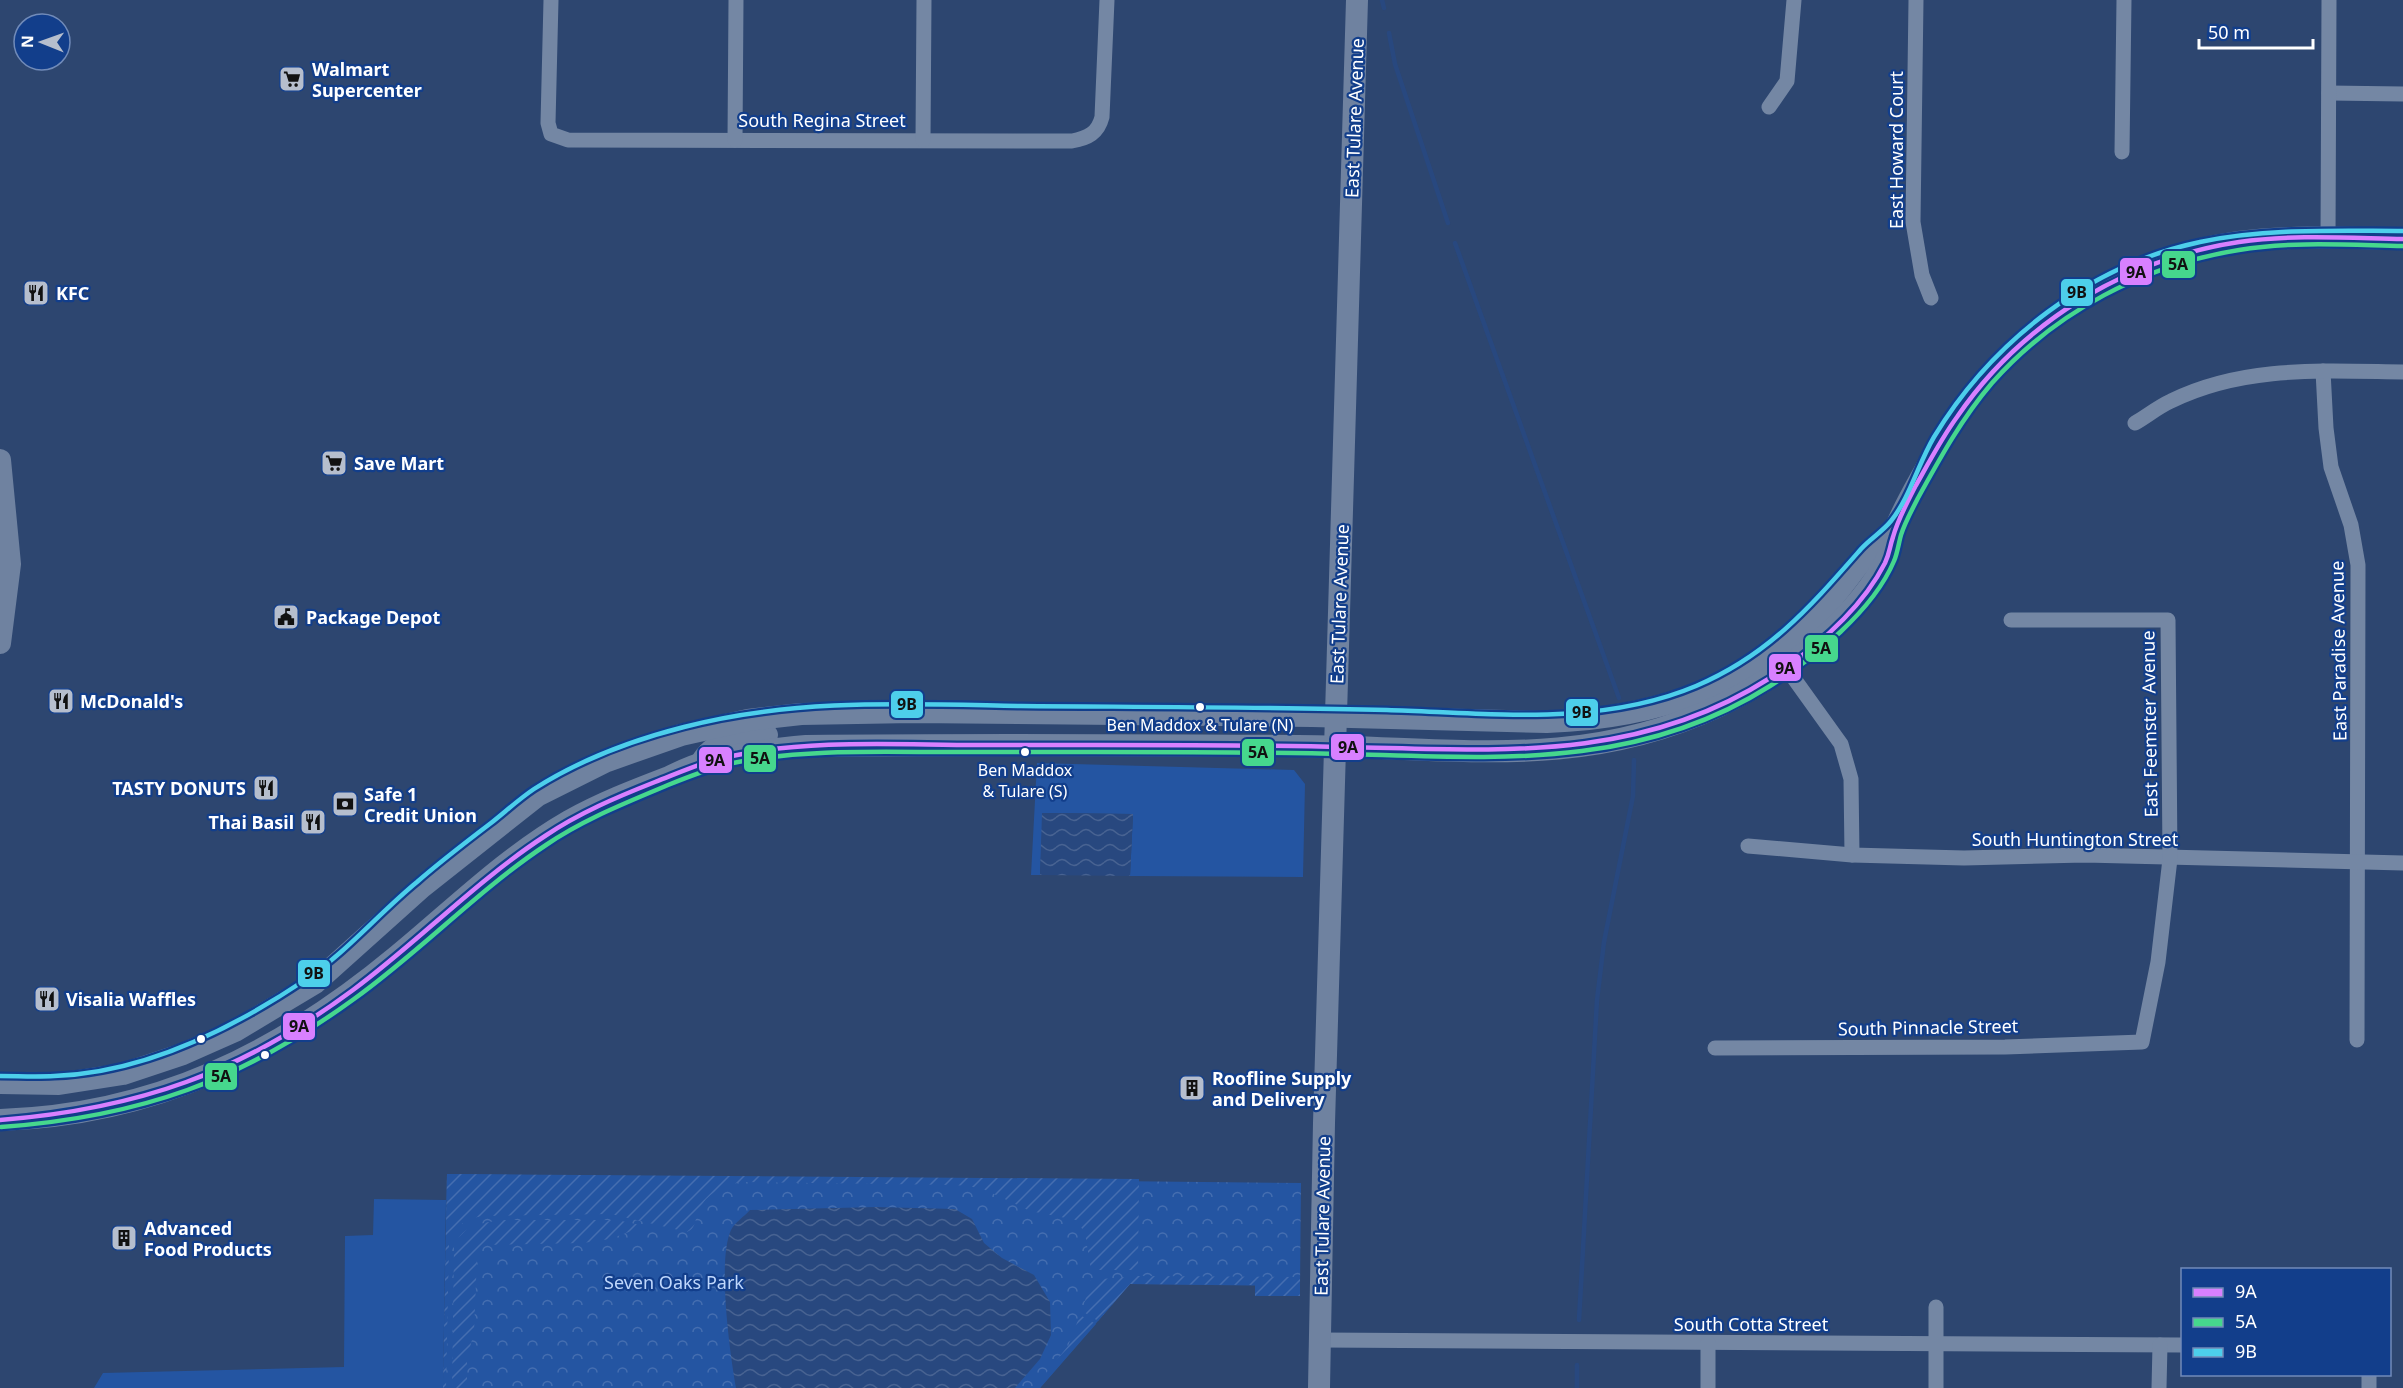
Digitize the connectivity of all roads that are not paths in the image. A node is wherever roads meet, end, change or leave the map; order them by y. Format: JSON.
{"nodes":[{"id":1,"x":551,"y":0,"type":"edge"},
{"id":2,"x":736,"y":0,"type":"edge"},
{"id":3,"x":924,"y":0,"type":"edge"},
{"id":4,"x":1107,"y":0,"type":"edge"},
{"id":5,"x":1357,"y":0,"type":"edge"},
{"id":6,"x":1794,"y":0,"type":"edge"},
{"id":7,"x":1916,"y":0,"type":"edge"},
{"id":8,"x":2124,"y":0,"type":"edge"},
{"id":9,"x":2329,"y":0,"type":"edge"},
{"id":10,"x":2329,"y":93,"type":"junction"},
{"id":11,"x":2403,"y":94,"type":"edge"},
{"id":12,"x":1769,"y":107,"type":"dead end"},
{"id":13,"x":735,"y":140,"type":"junction"},
{"id":14,"x":923,"y":140,"type":"junction"},
{"id":15,"x":2122,"y":152,"type":"dead end"},
{"id":16,"x":2328,"y":238,"type":"junction"},
{"id":17,"x":2403,"y":239,"type":"edge"},
{"id":18,"x":1931,"y":298,"type":"dead end"},
{"id":19,"x":2323,"y":371,"type":"junction"},
{"id":20,"x":2403,"y":372,"type":"edge"},
{"id":21,"x":2135,"y":423,"type":"dead end"},
{"id":22,"x":0,"y":460,"type":"edge"},
{"id":23,"x":1894,"y":530,"type":"junction"},
{"id":24,"x":2011,"y":620,"type":"dead end"},
{"id":25,"x":0,"y":643,"type":"edge"},
{"id":26,"x":1785,"y":666,"type":"junction"},
{"id":27,"x":883,"y":713,"type":"junction"},
{"id":28,"x":1336,"y":717,"type":"junction"},
{"id":29,"x":1335,"y":746,"type":"junction"},
{"id":30,"x":701,"y":763,"type":"junction"},
{"id":31,"x":1748,"y":846,"type":"dead end"},
{"id":32,"x":1852,"y":855,"type":"junction"},
{"id":33,"x":2170,"y":859,"type":"junction"},
{"id":34,"x":2358,"y":863,"type":"junction"},
{"id":35,"x":2403,"y":863,"type":"edge"},
{"id":36,"x":2357,"y":1040,"type":"dead end"},
{"id":37,"x":2142,"y":1042,"type":"joint"},
{"id":38,"x":1715,"y":1048,"type":"dead end"},
{"id":39,"x":0,"y":1083,"type":"edge"},
{"id":40,"x":0,"y":1120,"type":"edge"},
{"id":41,"x":1936,"y":1307,"type":"dead end"},
{"id":42,"x":1320,"y":1340,"type":"junction"},
{"id":43,"x":1708,"y":1343,"type":"junction"},
{"id":44,"x":1936,"y":1344,"type":"junction"},
{"id":45,"x":2160,"y":1345,"type":"junction"},
{"id":46,"x":2181,"y":1345,"type":"edge"},
{"id":47,"x":1319,"y":1388,"type":"edge"},
{"id":48,"x":1708,"y":1388,"type":"edge"},
{"id":49,"x":1936,"y":1388,"type":"edge"},
{"id":50,"x":2159,"y":1388,"type":"edge"}],
"edges":[{"from":1,"to":13,"type":"street","name":"South Regina Street"},
{"from":2,"to":13,"type":"street"},
{"from":3,"to":14,"type":"street"},
{"from":4,"to":14,"type":"street","name":"South Regina Street"},
{"from":5,"to":28,"type":"main road","name":"East Tulare Avenue"},
{"from":6,"to":12,"type":"street"},
{"from":7,"to":18,"type":"street","name":"East Howard Court"},
{"from":8,"to":15,"type":"street"},
{"from":9,"to":10,"type":"street"},
{"from":10,"to":11,"type":"street"},
{"from":10,"to":16,"type":"street"},
{"from":13,"to":14,"type":"street","name":"South Regina Street"},
{"from":16,"to":17,"type":"main road"},
{"from":16,"to":23,"type":"main road"},
{"from":19,"to":20,"type":"street"},
{"from":19,"to":21,"type":"street"},
{"from":19,"to":34,"type":"street","name":"East Paradise Avenue"},
{"from":22,"to":25,"type":"main road"},
{"from":23,"to":26,"type":"main road"},
{"from":23,"to":28,"type":"main road"},
{"from":24,"to":33,"type":"street","name":"East Feemster Avenue"},
{"from":26,"to":29,"type":"main road"},
{"from":26,"to":32,"type":"street"},
{"from":27,"to":28,"type":"main road"},
{"from":27,"to":30,"type":"main road"},
{"from":27,"to":39,"type":"main road"},
{"from":28,"to":29,"type":"main road","name":"East Tulare Avenue"},
{"from":29,"to":30,"type":"main road"},
{"from":29,"to":42,"type":"main road","name":"East Tulare Avenue"},
{"from":30,"to":40,"type":"main road"},
{"from":31,"to":32,"type":"street","name":"South Huntington Street"},
{"from":32,"to":33,"type":"street","name":"South Huntington Street"},
{"from":33,"to":34,"type":"street","name":"South Huntington Street"},
{"from":33,"to":37,"type":"street","name":"East Feemster Avenue"},
{"from":34,"to":35,"type":"street","name":"South Huntington Street"},
{"from":34,"to":36,"type":"street","name":"East Paradise Avenue"},
{"from":37,"to":38,"type":"street","name":"South Pinnacle Street"},
{"from":41,"to":44,"type":"street"},
{"from":42,"to":43,"type":"street","name":"South Cotta Street"},
{"from":42,"to":47,"type":"main road","name":"East Tulare Avenue"},
{"from":43,"to":44,"type":"street","name":"South Cotta Street"},
{"from":43,"to":48,"type":"street"},
{"from":44,"to":45,"type":"street","name":"South Cotta Street"},
{"from":44,"to":49,"type":"street"},
{"from":45,"to":46,"type":"street","name":"South Cotta Street"},
{"from":45,"to":50,"type":"street"}]}
